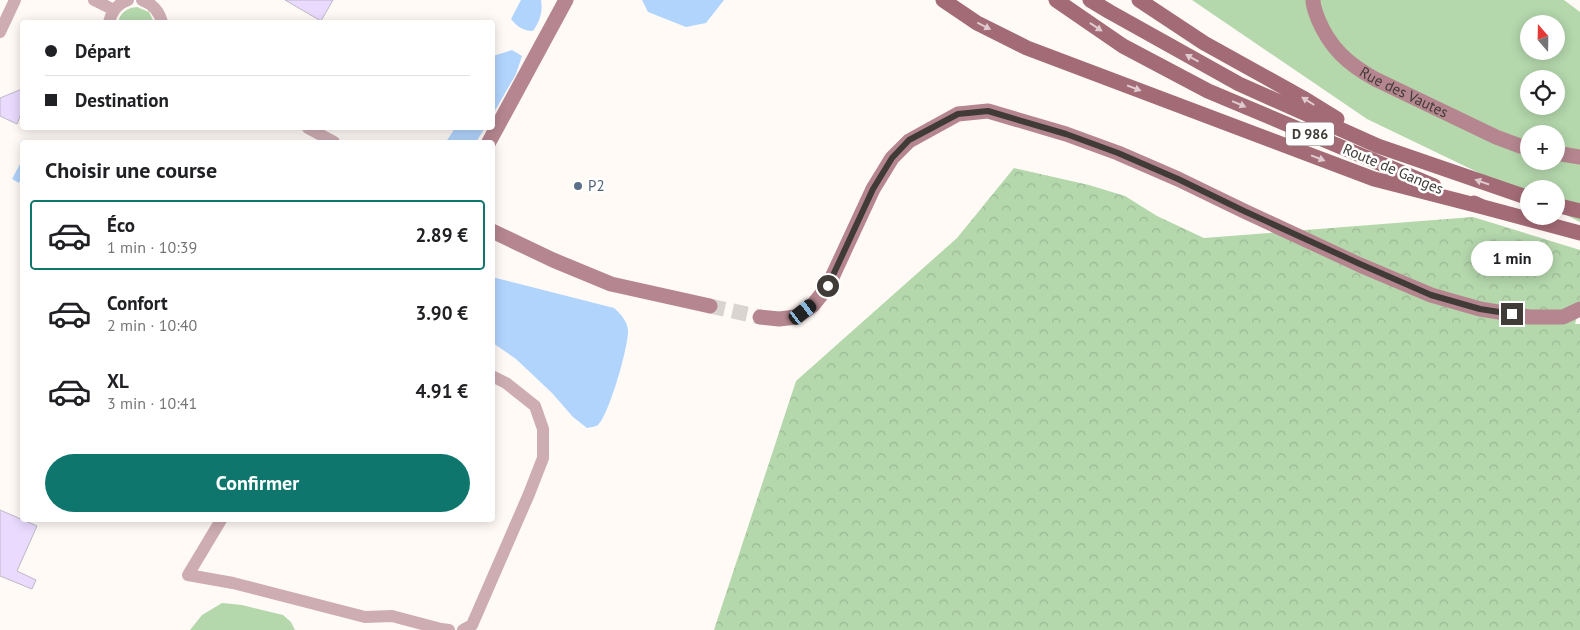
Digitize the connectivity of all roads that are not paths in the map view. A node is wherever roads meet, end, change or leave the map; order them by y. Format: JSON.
{"nodes":[{"id":1,"x":15,"y":0,"type":"edge"},
{"id":2,"x":94,"y":0,"type":"edge"},
{"id":3,"x":128,"y":0,"type":"edge"},
{"id":4,"x":142,"y":0,"type":"edge"},
{"id":5,"x":566,"y":0,"type":"edge"},
{"id":6,"x":943,"y":0,"type":"edge"},
{"id":7,"x":1056,"y":0,"type":"edge"},
{"id":8,"x":1090,"y":0,"type":"edge"},
{"id":9,"x":1139,"y":0,"type":"edge"},
{"id":10,"x":1313,"y":0,"type":"edge"},
{"id":11,"x":111,"y":16,"type":"edge"},
{"id":12,"x":161,"y":20,"type":"edge"},
{"id":13,"x":0,"y":32,"type":"edge"},
{"id":14,"x":312,"y":130,"type":"edge"},
{"id":15,"x":330,"y":140,"type":"edge"},
{"id":16,"x":490,"y":140,"type":"edge"},
{"id":17,"x":1378,"y":146,"type":"junction"},
{"id":18,"x":1520,"y":146,"type":"edge"},
{"id":19,"x":1565,"y":155,"type":"edge"},
{"id":20,"x":1580,"y":158,"type":"edge"},
{"id":21,"x":1520,"y":195,"type":"edge"},
{"id":22,"x":1483,"y":207,"type":"junction"},
{"id":23,"x":1565,"y":207,"type":"edge"},
{"id":24,"x":1580,"y":211,"type":"edge"},
{"id":25,"x":495,"y":232,"type":"edge"},
{"id":26,"x":1580,"y":233,"type":"edge"},
{"id":27,"x":710,"y":306,"type":"tunnel mouth"},
{"id":28,"x":1580,"y":309,"type":"edge"},
{"id":29,"x":760,"y":317,"type":"tunnel mouth"},
{"id":30,"x":495,"y":378,"type":"edge"},
{"id":31,"x":220,"y":522,"type":"edge"},
{"id":32,"x":448,"y":630,"type":"edge"},
{"id":33,"x":463,"y":630,"type":"edge"}],
"edges":[{"from":1,"to":13,"type":"street"},
{"from":2,"to":11,"type":"street"},
{"from":3,"to":11,"type":"street"},
{"from":4,"to":12,"type":"street"},
{"from":5,"to":16,"type":"street"},
{"from":6,"to":22,"type":"main road","one_way":true},
{"from":7,"to":22,"type":"main road","name":"Route de Ganges","number":"D 986","one_way":true},
{"from":17,"to":8,"type":"main road","name":"Route de Ganges","number":"D 986","one_way":true},
{"from":17,"to":9,"type":"main road","one_way":true},
{"from":10,"to":18,"type":"street","name":"Rue des Vautes"},
{"from":14,"to":15,"type":"street"},
{"from":21,"to":17,"type":"main road","name":"Route de Ganges","number":"D 986","one_way":true},
{"from":19,"to":20,"type":"street"},
{"from":22,"to":26,"type":"main road","name":"Route de Ganges","number":"D 986"},
{"from":23,"to":24,"type":"main road"},
{"from":25,"to":27,"type":"street"},
{"from":28,"to":29,"type":"street"},
{"from":30,"to":33,"type":"street"},
{"from":31,"to":32,"type":"street"}]}
